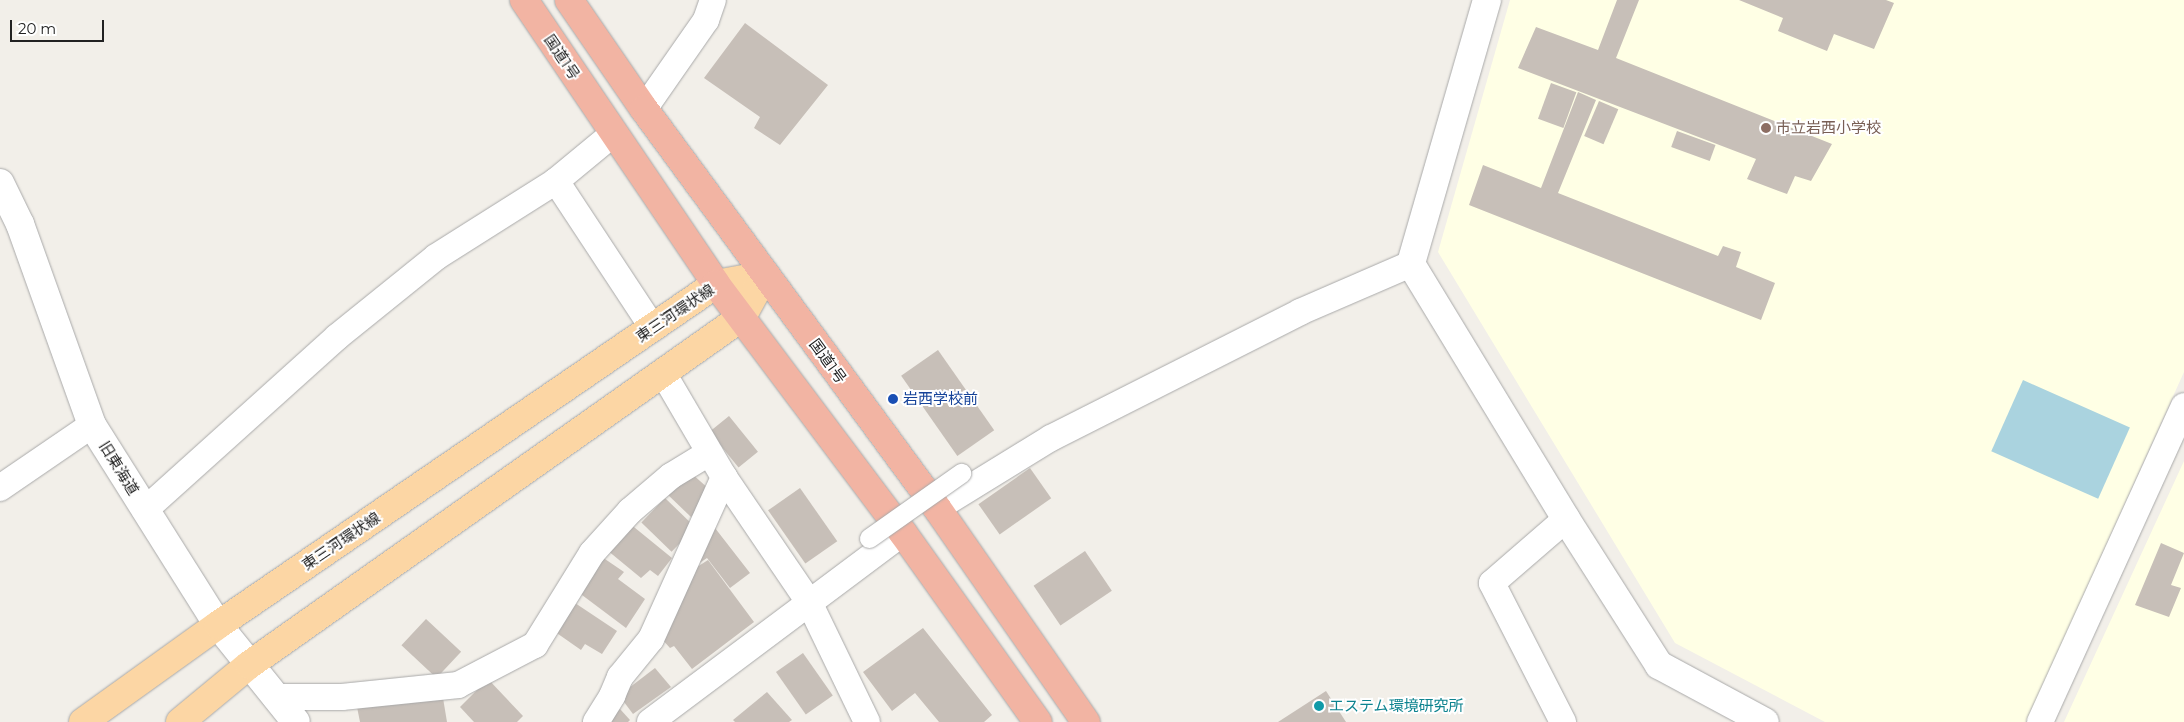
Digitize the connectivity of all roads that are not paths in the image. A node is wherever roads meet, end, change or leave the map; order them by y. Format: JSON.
{"nodes":[{"id":1,"x":524,"y":0,"type":"edge"},
{"id":2,"x":569,"y":0,"type":"edge"},
{"id":3,"x":714,"y":0,"type":"edge"},
{"id":4,"x":1487,"y":0,"type":"edge"},
{"id":5,"x":644,"y":109,"type":"junction"},
{"id":6,"x":614,"y":133,"type":"junction"},
{"id":7,"x":556,"y":181,"type":"junction"},
{"id":8,"x":0,"y":183,"type":"edge"},
{"id":9,"x":1411,"y":264,"type":"junction"},
{"id":10,"x":765,"y":275,"type":"junction"},
{"id":11,"x":716,"y":284,"type":"junction"},
{"id":12,"x":742,"y":317,"type":"junction"},
{"id":13,"x":653,"y":328,"type":"junction"},
{"id":14,"x":662,"y":373,"type":"junction"},
{"id":15,"x":2184,"y":406,"type":"edge"},
{"id":16,"x":92,"y":424,"type":"junction"},
{"id":17,"x":709,"y":453,"type":"junction"},
{"id":18,"x":961,"y":473,"type":"dead end"},
{"id":19,"x":724,"y":477,"type":"junction"},
{"id":20,"x":0,"y":488,"type":"edge"},
{"id":21,"x":937,"y":508,"type":"junction"},
{"id":22,"x":145,"y":510,"type":"junction"},
{"id":23,"x":1566,"y":519,"type":"junction"},
{"id":24,"x":903,"y":533,"type":"junction"},
{"id":25,"x":868,"y":538,"type":"dead end"},
{"id":26,"x":809,"y":602,"type":"junction"},
{"id":27,"x":218,"y":625,"type":"junction"},
{"id":28,"x":249,"y":665,"type":"junction"},
{"id":29,"x":275,"y":697,"type":"junction"},
{"id":30,"x":82,"y":722,"type":"edge"},
{"id":31,"x":180,"y":722,"type":"edge"},
{"id":32,"x":296,"y":722,"type":"edge"},
{"id":33,"x":596,"y":722,"type":"edge"},
{"id":34,"x":650,"y":722,"type":"edge"},
{"id":35,"x":867,"y":722,"type":"edge"},
{"id":36,"x":1038,"y":722,"type":"edge"},
{"id":37,"x":1086,"y":722,"type":"edge"},
{"id":38,"x":1563,"y":722,"type":"edge"},
{"id":39,"x":1765,"y":722,"type":"edge"},
{"id":40,"x":2040,"y":722,"type":"edge"}],
"edges":[{"from":1,"to":6,"type":"highway","name":"国道1号"},
{"from":2,"to":5,"type":"highway","name":"国道1号"},
{"from":3,"to":5,"type":"street"},
{"from":4,"to":9,"type":"street"},
{"from":5,"to":10,"type":"highway","name":"国道1号"},
{"from":6,"to":7,"type":"street"},
{"from":6,"to":11,"type":"highway","name":"国道1号"},
{"from":7,"to":13,"type":"street"},
{"from":7,"to":22,"type":"street"},
{"from":8,"to":16,"type":"street","name":"旧東海道"},
{"from":9,"to":21,"type":"street"},
{"from":9,"to":23,"type":"street"},
{"from":10,"to":11,"type":"main road","name":"東三河環状線"},
{"from":10,"to":12,"type":"main road"},
{"from":10,"to":21,"type":"highway","name":"国道1号"},
{"from":11,"to":12,"type":"highway","name":"国道1号"},
{"from":11,"to":13,"type":"main road","name":"東三河環状線"},
{"from":12,"to":14,"type":"main road"},
{"from":12,"to":24,"type":"highway","name":"国道1号"},
{"from":13,"to":27,"type":"main road","name":"東三河環状線"},
{"from":14,"to":17,"type":"street"},
{"from":14,"to":28,"type":"main road"},
{"from":15,"to":40,"type":"street"},
{"from":16,"to":20,"type":"street"},
{"from":16,"to":22,"type":"street","name":"旧東海道"},
{"from":17,"to":19,"type":"street"},
{"from":17,"to":29,"type":"street"},
{"from":18,"to":25,"type":"street","bridge":true},
{"from":19,"to":26,"type":"street"},
{"from":19,"to":33,"type":"street"},
{"from":21,"to":37,"type":"highway","name":"国道1号"},
{"from":22,"to":27,"type":"street","name":"旧東海道"},
{"from":23,"to":38,"type":"street"},
{"from":23,"to":39,"type":"street"},
{"from":24,"to":26,"type":"street"},
{"from":24,"to":36,"type":"highway","name":"国道1号"},
{"from":26,"to":34,"type":"street"},
{"from":26,"to":35,"type":"street"},
{"from":27,"to":28,"type":"street","name":"旧東海道"},
{"from":27,"to":30,"type":"main road","name":"東三河環状線"},
{"from":28,"to":29,"type":"street","name":"旧東海道"},
{"from":28,"to":31,"type":"main road"},
{"from":29,"to":32,"type":"street","name":"旧東海道"}]}
